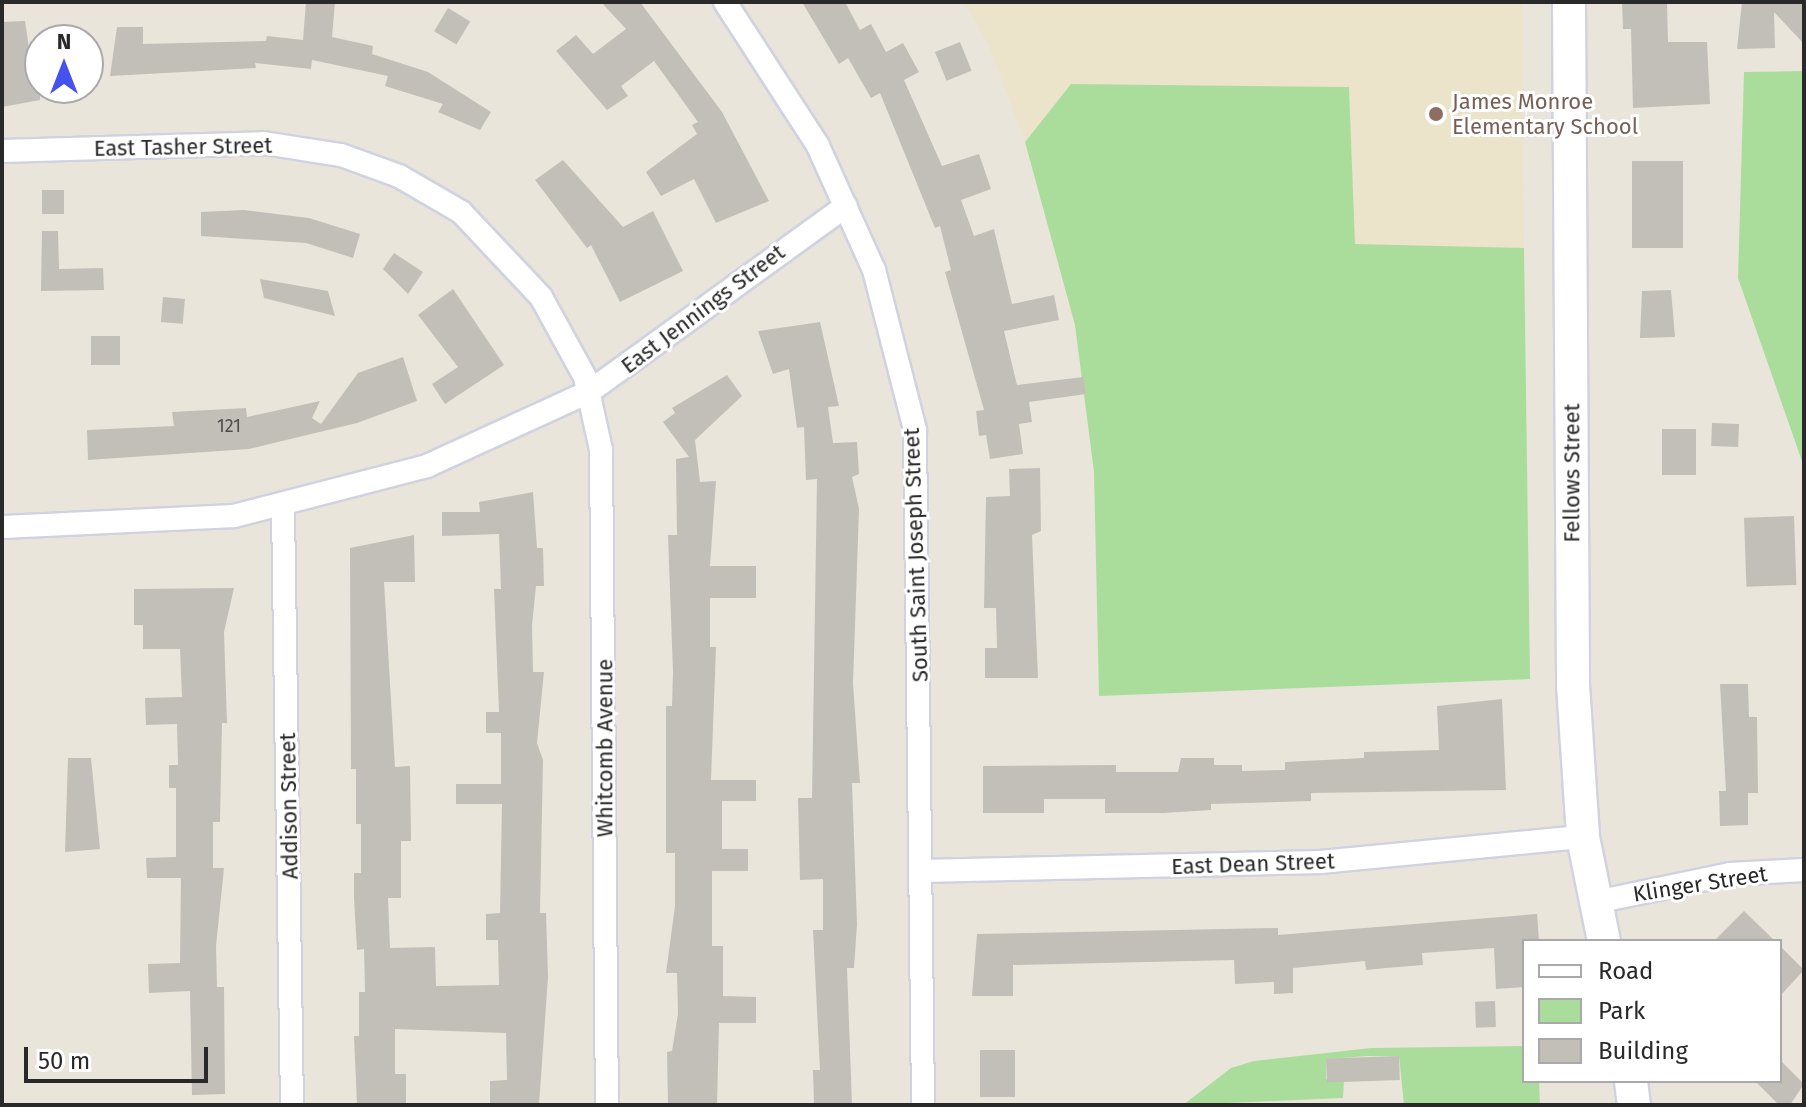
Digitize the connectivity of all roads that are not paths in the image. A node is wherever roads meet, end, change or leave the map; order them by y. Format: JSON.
{"nodes":[{"id":1,"x":725,"y":2,"type":"edge"},
{"id":2,"x":1569,"y":2,"type":"edge"},
{"id":3,"x":2,"y":151,"type":"edge"},
{"id":4,"x":846,"y":206,"type":"junction"},
{"id":5,"x":589,"y":392,"type":"junction"},
{"id":6,"x":283,"y":508,"type":"junction"},
{"id":7,"x":2,"y":527,"type":"edge"},
{"id":8,"x":1583,"y":837,"type":"junction"},
{"id":9,"x":1804,"y":870,"type":"edge"},
{"id":10,"x":921,"y":871,"type":"junction"},
{"id":11,"x":1596,"y":902,"type":"junction"},
{"id":12,"x":1604,"y":939,"type":"edge"},
{"id":13,"x":1631,"y":1083,"type":"edge"},
{"id":14,"x":292,"y":1105,"type":"edge"},
{"id":15,"x":607,"y":1105,"type":"edge"},
{"id":16,"x":923,"y":1105,"type":"edge"},
{"id":17,"x":1634,"y":1105,"type":"edge"}],
"edges":[{"from":1,"to":4,"type":"street","name":"South Saint Joseph Street"},
{"from":2,"to":8,"type":"street","name":"Fellows Street"},
{"from":3,"to":5,"type":"street","name":"East Tasher Street"},
{"from":4,"to":5,"type":"street","name":"East Jennings Street"},
{"from":4,"to":10,"type":"street","name":"South Saint Joseph Street"},
{"from":5,"to":6,"type":"street","name":"East Jennings Street"},
{"from":5,"to":15,"type":"street","name":"Whitcomb Avenue"},
{"from":6,"to":7,"type":"street","name":"East Jennings Street"},
{"from":6,"to":14,"type":"street","name":"Addison Street"},
{"from":8,"to":10,"type":"street","name":"East Dean Street"},
{"from":8,"to":11,"type":"street","name":"Fellows Street"},
{"from":9,"to":11,"type":"street","name":"Klinger Street"},
{"from":10,"to":16,"type":"street","name":"South Saint Joseph Street"},
{"from":11,"to":12,"type":"street","name":"Fellows Street"},
{"from":13,"to":17,"type":"street"}]}
